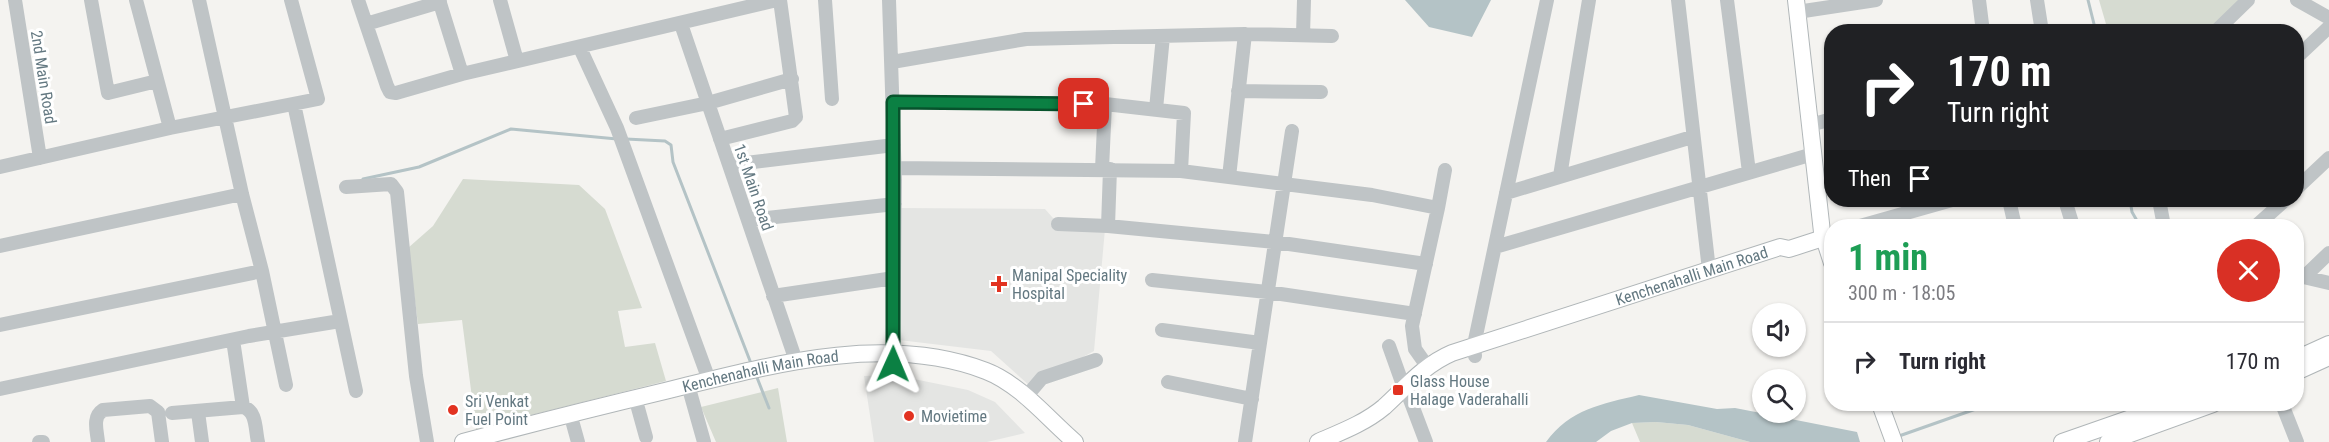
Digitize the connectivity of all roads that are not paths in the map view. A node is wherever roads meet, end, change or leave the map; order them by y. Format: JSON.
{"nodes":[{"id":1,"x":15,"y":0,"type":"edge"},
{"id":2,"x":91,"y":0,"type":"edge"},
{"id":3,"x":136,"y":0,"type":"edge"},
{"id":4,"x":199,"y":0,"type":"edge"},
{"id":5,"x":291,"y":0,"type":"edge"},
{"id":6,"x":358,"y":0,"type":"edge"},
{"id":7,"x":501,"y":0,"type":"edge"},
{"id":8,"x":778,"y":0,"type":"edge"},
{"id":9,"x":825,"y":0,"type":"edge"},
{"id":10,"x":889,"y":0,"type":"edge"},
{"id":11,"x":1304,"y":0,"type":"edge"},
{"id":12,"x":1547,"y":0,"type":"edge"},
{"id":13,"x":1589,"y":0,"type":"edge"},
{"id":14,"x":1678,"y":0,"type":"edge"},
{"id":15,"x":1727,"y":0,"type":"edge"},
{"id":16,"x":1876,"y":0,"type":"edge"},
{"id":17,"x":1978,"y":0,"type":"edge"},
{"id":18,"x":2037,"y":0,"type":"edge"},
{"id":19,"x":2248,"y":0,"type":"edge"},
{"id":20,"x":2297,"y":0,"type":"edge"},
{"id":21,"x":439,"y":1,"type":"edge"},
{"id":22,"x":1797,"y":6,"type":"edge"},
{"id":23,"x":2329,"y":18,"type":"edge"},
{"id":24,"x":366,"y":24,"type":"junction"},
{"id":25,"x":681,"y":24,"type":"junction"},
{"id":26,"x":1982,"y":24,"type":"edge"},
{"id":27,"x":2041,"y":24,"type":"edge"},
{"id":28,"x":2223,"y":24,"type":"edge"},
{"id":29,"x":2329,"y":27,"type":"edge"},
{"id":30,"x":1245,"y":34,"type":"junction"},
{"id":31,"x":1303,"y":35,"type":"junction"},
{"id":32,"x":1162,"y":36,"type":"junction"},
{"id":33,"x":1332,"y":36,"type":"dead end"},
{"id":34,"x":580,"y":48,"type":"junction"},
{"id":35,"x":2304,"y":50,"type":"edge"},
{"id":36,"x":517,"y":61,"type":"junction"},
{"id":37,"x":892,"y":62,"type":"junction"},
{"id":38,"x":462,"y":74,"type":"junction"},
{"id":39,"x":792,"y":79,"type":"junction"},
{"id":40,"x":157,"y":81,"type":"junction"},
{"id":41,"x":1238,"y":91,"type":"junction"},
{"id":42,"x":1321,"y":92,"type":"dead end"},
{"id":43,"x":832,"y":99,"type":"dead end"},
{"id":44,"x":893,"y":102,"type":"junction"},
{"id":45,"x":708,"y":103,"type":"junction"},
{"id":46,"x":294,"y":104,"type":"junction"},
{"id":47,"x":1105,"y":104,"type":"junction"},
{"id":48,"x":1156,"y":109,"type":"junction"},
{"id":49,"x":225,"y":117,"type":"junction"},
{"id":50,"x":636,"y":118,"type":"dead end"},
{"id":51,"x":1824,"y":121,"type":"edge"},
{"id":52,"x":1810,"y":125,"type":"junction"},
{"id":53,"x":170,"y":128,"type":"junction"},
{"id":54,"x":1292,"y":130,"type":"dead end"},
{"id":55,"x":1692,"y":136,"type":"junction"},
{"id":56,"x":720,"y":139,"type":"junction"},
{"id":57,"x":894,"y":145,"type":"junction"},
{"id":58,"x":1813,"y":154,"type":"junction"},
{"id":59,"x":40,"y":158,"type":"junction"},
{"id":60,"x":2329,"y":158,"type":"edge"},
{"id":61,"x":729,"y":165,"type":"junction"},
{"id":62,"x":0,"y":167,"type":"edge"},
{"id":63,"x":894,"y":168,"type":"junction"},
{"id":64,"x":1106,"y":169,"type":"junction"},
{"id":65,"x":1445,"y":170,"type":"dead end"},
{"id":66,"x":1181,"y":171,"type":"junction"},
{"id":67,"x":1749,"y":172,"type":"junction"},
{"id":68,"x":1560,"y":176,"type":"junction"},
{"id":69,"x":1229,"y":177,"type":"junction"},
{"id":70,"x":2304,"y":181,"type":"edge"},
{"id":71,"x":1284,"y":184,"type":"junction"},
{"id":72,"x":346,"y":187,"type":"dead end"},
{"id":73,"x":1699,"y":187,"type":"junction"},
{"id":74,"x":1506,"y":193,"type":"junction"},
{"id":75,"x":242,"y":195,"type":"junction"},
{"id":76,"x":895,"y":204,"type":"junction"},
{"id":77,"x":1927,"y":207,"type":"edge"},
{"id":78,"x":2277,"y":207,"type":"edge"},
{"id":79,"x":1438,"y":208,"type":"junction"},
{"id":80,"x":1824,"y":219,"type":"edge"},
{"id":81,"x":1885,"y":219,"type":"edge"},
{"id":82,"x":2264,"y":219,"type":"edge"},
{"id":83,"x":748,"y":220,"type":"junction"},
{"id":84,"x":1058,"y":224,"type":"dead end"},
{"id":85,"x":1108,"y":226,"type":"junction"},
{"id":86,"x":1824,"y":237,"type":"edge"},
{"id":87,"x":1275,"y":242,"type":"junction"},
{"id":88,"x":0,"y":246,"type":"edge"},
{"id":89,"x":1495,"y":247,"type":"junction"},
{"id":90,"x":1789,"y":249,"type":"junction"},
{"id":91,"x":2329,"y":253,"type":"edge"},
{"id":92,"x":1426,"y":264,"type":"junction"},
{"id":93,"x":1709,"y":270,"type":"junction"},
{"id":94,"x":262,"y":271,"type":"junction"},
{"id":95,"x":2304,"y":273,"type":"edge"},
{"id":96,"x":2304,"y":277,"type":"edge"},
{"id":97,"x":894,"y":278,"type":"junction"},
{"id":98,"x":1152,"y":280,"type":"dead end"},
{"id":99,"x":2329,"y":283,"type":"edge"},
{"id":100,"x":1267,"y":292,"type":"junction"},
{"id":101,"x":773,"y":296,"type":"junction"},
{"id":102,"x":1415,"y":314,"type":"junction"},
{"id":103,"x":340,"y":321,"type":"junction"},
{"id":104,"x":0,"y":324,"type":"edge"},
{"id":105,"x":1162,"y":330,"type":"dead end"},
{"id":106,"x":273,"y":332,"type":"junction"},
{"id":107,"x":232,"y":340,"type":"junction"},
{"id":108,"x":1260,"y":343,"type":"junction"},
{"id":109,"x":2329,"y":344,"type":"edge"},
{"id":110,"x":1389,"y":346,"type":"dead end"},
{"id":111,"x":1474,"y":351,"type":"junction"},
{"id":112,"x":2304,"y":355,"type":"edge"},
{"id":113,"x":2329,"y":357,"type":"edge"},
{"id":114,"x":894,"y":358,"type":"junction"},
{"id":115,"x":1096,"y":360,"type":"dead end"},
{"id":116,"x":796,"y":361,"type":"junction"},
{"id":117,"x":1427,"y":366,"type":"junction"},
{"id":118,"x":2304,"y":368,"type":"edge"},
{"id":119,"x":709,"y":380,"type":"junction"},
{"id":120,"x":1168,"y":382,"type":"dead end"},
{"id":121,"x":286,"y":386,"type":"dead end"},
{"id":122,"x":0,"y":389,"type":"edge"},
{"id":123,"x":689,"y":390,"type":"junction"},
{"id":124,"x":356,"y":392,"type":"dead end"},
{"id":125,"x":1406,"y":392,"type":"junction"},
{"id":126,"x":1025,"y":398,"type":"junction"},
{"id":127,"x":1252,"y":399,"type":"junction"},
{"id":128,"x":243,"y":407,"type":"junction"},
{"id":129,"x":639,"y":408,"type":"junction"},
{"id":130,"x":1883,"y":411,"type":"edge"},
{"id":131,"x":2154,"y":411,"type":"edge"},
{"id":132,"x":2194,"y":411,"type":"edge"},
{"id":133,"x":2285,"y":411,"type":"edge"},
{"id":134,"x":198,"y":412,"type":"junction"},
{"id":135,"x":172,"y":413,"type":"dead end"},
{"id":136,"x":573,"y":424,"type":"junction"},
{"id":137,"x":646,"y":437,"type":"dead end"},
{"id":138,"x":2087,"y":438,"type":"edge"},
{"id":139,"x":98,"y":442,"type":"edge"},
{"id":140,"x":162,"y":442,"type":"edge"},
{"id":141,"x":202,"y":442,"type":"edge"},
{"id":142,"x":258,"y":442,"type":"edge"},
{"id":143,"x":428,"y":442,"type":"edge"},
{"id":144,"x":463,"y":442,"type":"edge"},
{"id":145,"x":504,"y":442,"type":"edge"},
{"id":146,"x":578,"y":442,"type":"edge"},
{"id":147,"x":704,"y":442,"type":"edge"},
{"id":148,"x":1059,"y":442,"type":"edge"},
{"id":149,"x":1075,"y":442,"type":"edge"},
{"id":150,"x":1245,"y":442,"type":"edge"},
{"id":151,"x":1318,"y":442,"type":"edge"},
{"id":152,"x":1346,"y":442,"type":"edge"},
{"id":153,"x":1426,"y":442,"type":"edge"},
{"id":154,"x":1894,"y":442,"type":"edge"},
{"id":155,"x":2062,"y":442,"type":"edge"},
{"id":156,"x":2108,"y":442,"type":"edge"},
{"id":157,"x":2297,"y":442,"type":"edge"}],
"edges":[{"from":1,"to":59,"type":"street","name":"2nd Main Road"},
{"from":2,"to":40,"type":"street"},
{"from":3,"to":40,"type":"street"},
{"from":4,"to":49,"type":"street"},
{"from":5,"to":46,"type":"street"},
{"from":6,"to":24,"type":"street"},
{"from":7,"to":36,"type":"street"},
{"from":8,"to":25,"type":"street"},
{"from":8,"to":39,"type":"street"},
{"from":9,"to":43,"type":"street"},
{"from":10,"to":37,"type":"street"},
{"from":11,"to":31,"type":"street"},
{"from":12,"to":74,"type":"street"},
{"from":13,"to":68,"type":"street"},
{"from":14,"to":55,"type":"street"},
{"from":15,"to":67,"type":"street"},
{"from":16,"to":22,"type":"street"},
{"from":17,"to":26,"type":"street"},
{"from":18,"to":27,"type":"street"},
{"from":19,"to":28,"type":"street"},
{"from":20,"to":23,"type":"street"},
{"from":21,"to":24,"type":"street"},
{"from":21,"to":38,"type":"street"},
{"from":22,"to":52,"type":"main road"},
{"from":24,"to":38,"type":"street"},
{"from":25,"to":34,"type":"street"},
{"from":25,"to":45,"type":"street","name":"1st Main Road"},
{"from":29,"to":35,"type":"street"},
{"from":30,"to":31,"type":"street"},
{"from":30,"to":32,"type":"street"},
{"from":30,"to":41,"type":"street"},
{"from":31,"to":33,"type":"street"},
{"from":32,"to":37,"type":"street"},
{"from":32,"to":48,"type":"street"},
{"from":34,"to":36,"type":"street"},
{"from":34,"to":119,"type":"street"},
{"from":36,"to":38,"type":"street"},
{"from":37,"to":44,"type":"street"},
{"from":39,"to":45,"type":"street"},
{"from":39,"to":56,"type":"street"},
{"from":40,"to":53,"type":"street"},
{"from":41,"to":42,"type":"street"},
{"from":41,"to":69,"type":"street"},
{"from":44,"to":47,"type":"street"},
{"from":44,"to":57,"type":"street"},
{"from":45,"to":50,"type":"street"},
{"from":45,"to":56,"type":"street","name":"1st Main Road"},
{"from":46,"to":49,"type":"street"},
{"from":46,"to":103,"type":"street"},
{"from":47,"to":48,"type":"street"},
{"from":47,"to":64,"type":"street"},
{"from":48,"to":66,"type":"street"},
{"from":49,"to":53,"type":"street"},
{"from":49,"to":75,"type":"street"},
{"from":51,"to":52,"type":"street"},
{"from":52,"to":58,"type":"main road"},
{"from":53,"to":59,"type":"street"},
{"from":54,"to":71,"type":"street"},
{"from":55,"to":68,"type":"street"},
{"from":55,"to":73,"type":"street"},
{"from":56,"to":61,"type":"street","name":"1st Main Road"},
{"from":57,"to":61,"type":"street"},
{"from":57,"to":63,"type":"street"},
{"from":58,"to":67,"type":"street"},
{"from":58,"to":80,"type":"main road"},
{"from":59,"to":62,"type":"street"},
{"from":60,"to":70,"type":"street"},
{"from":61,"to":83,"type":"street","name":"1st Main Road"},
{"from":63,"to":64,"type":"street"},
{"from":63,"to":76,"type":"street"},
{"from":64,"to":66,"type":"street"},
{"from":64,"to":85,"type":"street"},
{"from":65,"to":79,"type":"street"},
{"from":66,"to":69,"type":"street"},
{"from":67,"to":73,"type":"street"},
{"from":68,"to":74,"type":"street"},
{"from":69,"to":71,"type":"street"},
{"from":71,"to":79,"type":"street"},
{"from":71,"to":87,"type":"street"},
{"from":72,"to":143,"type":"street"},
{"from":73,"to":89,"type":"street"},
{"from":73,"to":93,"type":"street"},
{"from":74,"to":89,"type":"street"},
{"from":75,"to":88,"type":"street"},
{"from":75,"to":94,"type":"street"},
{"from":76,"to":83,"type":"street"},
{"from":76,"to":97,"type":"street"},
{"from":77,"to":81,"type":"street"},
{"from":78,"to":82,"type":"street"},
{"from":79,"to":92,"type":"street"},
{"from":83,"to":101,"type":"street","name":"1st Main Road"},
{"from":84,"to":85,"type":"street"},
{"from":85,"to":87,"type":"street"},
{"from":86,"to":90,"type":"main road"},
{"from":87,"to":92,"type":"street"},
{"from":87,"to":100,"type":"street"},
{"from":89,"to":111,"type":"street"},
{"from":90,"to":93,"type":"main road","name":"Kenchenahalli Main Road"},
{"from":90,"to":111,"type":"main road","name":"Kenchenahalli Main Road"},
{"from":91,"to":95,"type":"street"},
{"from":92,"to":102,"type":"street"},
{"from":93,"to":111,"type":"main road","name":"Kenchenahalli Main Road"},
{"from":94,"to":104,"type":"street"},
{"from":94,"to":106,"type":"street"},
{"from":96,"to":99,"type":"street"},
{"from":97,"to":101,"type":"street"},
{"from":97,"to":114,"type":"street"},
{"from":98,"to":100,"type":"street"},
{"from":100,"to":102,"type":"street"},
{"from":100,"to":108,"type":"street"},
{"from":101,"to":116,"type":"street","name":"1st Main Road"},
{"from":102,"to":117,"type":"street"},
{"from":103,"to":106,"type":"street"},
{"from":103,"to":124,"type":"street"},
{"from":105,"to":108,"type":"street"},
{"from":106,"to":107,"type":"street"},
{"from":106,"to":121,"type":"street"},
{"from":107,"to":122,"type":"street"},
{"from":107,"to":128,"type":"street"},
{"from":108,"to":127,"type":"street"},
{"from":109,"to":112,"type":"main road"},
{"from":110,"to":125,"type":"street"},
{"from":111,"to":117,"type":"main road","name":"Kenchenahalli Main Road"},
{"from":111,"to":125,"type":"main road","name":"Kenchenahalli Main Road"},
{"from":113,"to":118,"type":"main road"},
{"from":114,"to":116,"type":"main road","name":"Kenchenahalli Main Road"},
{"from":114,"to":123,"type":"main road","name":"Kenchenahalli Main Road"},
{"from":114,"to":126,"type":"main road","name":"Kenchenahalli Main Road"},
{"from":114,"to":148,"type":"main road","name":"Kenchenahalli Main Road"},
{"from":115,"to":126,"type":"street"},
{"from":116,"to":119,"type":"main road","name":"Kenchenahalli Main Road"},
{"from":117,"to":125,"type":"main road","name":"Kenchenahalli Main Road"},
{"from":119,"to":123,"type":"main road","name":"Kenchenahalli Main Road"},
{"from":120,"to":127,"type":"street"},
{"from":123,"to":129,"type":"main road","name":"Kenchenahalli Main Road"},
{"from":123,"to":144,"type":"main road","name":"Kenchenahalli Main Road"},
{"from":123,"to":147,"type":"street"},
{"from":125,"to":151,"type":"main road","name":"Kenchenahalli Main Road"},
{"from":125,"to":152,"type":"main road","name":"Kenchenahalli Main Road"},
{"from":125,"to":153,"type":"street"},
{"from":126,"to":149,"type":"main road","name":"Kenchenahalli Main Road"},
{"from":127,"to":150,"type":"street"},
{"from":128,"to":134,"type":"street"},
{"from":128,"to":142,"type":"street"},
{"from":129,"to":136,"type":"main road","name":"Kenchenahalli Main Road"},
{"from":129,"to":137,"type":"street"},
{"from":130,"to":154,"type":"main road"},
{"from":131,"to":138,"type":"main road"},
{"from":132,"to":156,"type":"main road"},
{"from":133,"to":157,"type":"street"},
{"from":134,"to":135,"type":"street"},
{"from":134,"to":141,"type":"street"},
{"from":136,"to":145,"type":"main road","name":"Kenchenahalli Main Road"},
{"from":136,"to":146,"type":"street"},
{"from":138,"to":155,"type":"main road"},
{"from":139,"to":140,"type":"street"}]}
